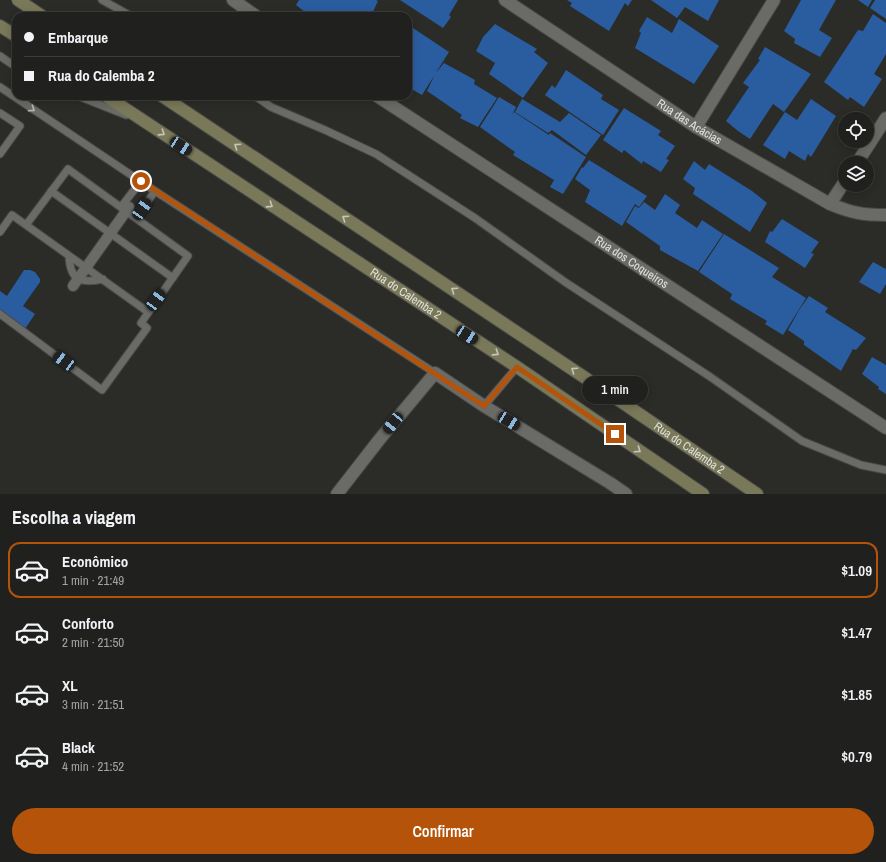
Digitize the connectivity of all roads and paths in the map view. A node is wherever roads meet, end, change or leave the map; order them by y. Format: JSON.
{"nodes":[{"id":1,"x":18,"y":0,"type":"edge"},
{"id":2,"x":102,"y":0,"type":"edge"},
{"id":3,"x":232,"y":0,"type":"edge"},
{"id":4,"x":505,"y":0,"type":"edge"},
{"id":5,"x":774,"y":0,"type":"edge"},
{"id":6,"x":36,"y":12,"type":"edge"},
{"id":7,"x":124,"y":12,"type":"edge"},
{"id":8,"x":241,"y":12,"type":"edge"},
{"id":9,"x":0,"y":26,"type":"edge"},
{"id":10,"x":12,"y":34,"type":"edge"},
{"id":11,"x":0,"y":56,"type":"edge"},
{"id":12,"x":12,"y":64,"type":"edge"},
{"id":13,"x":0,"y":87,"type":"edge"},
{"id":14,"x":12,"y":95,"type":"edge"},
{"id":15,"x":20,"y":100,"type":"edge"},
{"id":16,"x":89,"y":100,"type":"edge"},
{"id":17,"x":112,"y":100,"type":"edge"},
{"id":18,"x":168,"y":100,"type":"edge"},
{"id":19,"x":261,"y":100,"type":"edge"},
{"id":20,"x":383,"y":100,"type":"edge"},
{"id":21,"x":0,"y":112,"type":"edge"},
{"id":22,"x":886,"y":118,"type":"edge"},
{"id":23,"x":144,"y":121,"type":"junction"},
{"id":24,"x":696,"y":127,"type":"junction"},
{"id":25,"x":0,"y":154,"type":"edge"},
{"id":26,"x":862,"y":156,"type":"edge"},
{"id":27,"x":141,"y":181,"type":"junction"},
{"id":28,"x":51,"y":191,"type":"junction"},
{"id":29,"x":155,"y":191,"type":"junction"},
{"id":30,"x":838,"y":192,"type":"edge"},
{"id":31,"x":830,"y":204,"type":"junction"},
{"id":32,"x":126,"y":208,"type":"junction"},
{"id":33,"x":886,"y":215,"type":"edge"},
{"id":34,"x":136,"y":218,"type":"junction"},
{"id":35,"x":26,"y":225,"type":"junction"},
{"id":36,"x":0,"y":232,"type":"edge"},
{"id":37,"x":110,"y":233,"type":"junction"},
{"id":38,"x":69,"y":256,"type":"junction"},
{"id":39,"x":86,"y":267,"type":"junction"},
{"id":40,"x":173,"y":278,"type":"junction"},
{"id":41,"x":102,"y":279,"type":"junction"},
{"id":42,"x":76,"y":282,"type":"junction"},
{"id":43,"x":148,"y":312,"type":"junction"},
{"id":44,"x":0,"y":314,"type":"edge"},
{"id":45,"x":517,"y":367,"type":"junction"},
{"id":46,"x":435,"y":373,"type":"junction"},
{"id":47,"x":484,"y":406,"type":"junction"},
{"id":48,"x":886,"y":428,"type":"edge"},
{"id":49,"x":886,"y":470,"type":"edge"},
{"id":50,"x":337,"y":494,"type":"edge"},
{"id":51,"x":626,"y":494,"type":"edge"},
{"id":52,"x":703,"y":494,"type":"edge"},
{"id":53,"x":757,"y":494,"type":"edge"}],
"edges":[{"from":1,"to":6,"type":"main road"},
{"from":2,"to":7,"type":"lane"},
{"from":3,"to":8,"type":"street"},
{"from":4,"to":24,"type":"street","name":"Rua das Acácias"},
{"from":5,"to":24,"type":"street"},
{"from":9,"to":10,"type":"main road"},
{"from":11,"to":12,"type":"lane"},
{"from":13,"to":14,"type":"lane","one_way":true},
{"from":15,"to":27,"type":"lane","one_way":true},
{"from":16,"to":23,"type":"lane"},
{"from":17,"to":23,"type":"main road","name":"Rua do Calemba 2"},
{"from":53,"to":18,"type":"main road","name":"Rua do Calemba 2","one_way":true},
{"from":19,"to":49,"type":"lane"},
{"from":20,"to":48,"type":"street","name":"Rua dos Coqueiros"},
{"from":21,"to":25,"type":"lane"},
{"from":22,"to":26,"type":"street"},
{"from":23,"to":45,"type":"main road","name":"Rua do Calemba 2","one_way":true},
{"from":24,"to":31,"type":"street","name":"Rua das Acácias"},
{"from":27,"to":29,"type":"lane"},
{"from":27,"to":32,"type":"lane"},
{"from":28,"to":32,"type":"lane"},
{"from":28,"to":35,"type":"lane"},
{"from":28,"to":37,"type":"lane"},
{"from":29,"to":34,"type":"lane"},
{"from":29,"to":46,"type":"lane"},
{"from":30,"to":31,"type":"street"},
{"from":31,"to":33,"type":"street","name":"Rua das Acácias"},
{"from":32,"to":34,"type":"lane"},
{"from":32,"to":37,"type":"street"},
{"from":34,"to":40,"type":"lane"},
{"from":35,"to":36,"type":"lane"},
{"from":35,"to":38,"type":"lane"},
{"from":37,"to":39,"type":"street"},
{"from":37,"to":40,"type":"lane"},
{"from":38,"to":39,"type":"lane"},
{"from":38,"to":42,"type":"lane"},
{"from":39,"to":41,"type":"lane"},
{"from":39,"to":42,"type":"street"},
{"from":40,"to":43,"type":"lane"},
{"from":41,"to":42,"type":"lane"},
{"from":41,"to":43,"type":"lane"},
{"from":43,"to":44,"type":"lane"},
{"from":45,"to":47,"type":"lane"},
{"from":45,"to":52,"type":"main road","name":"Rua do Calemba 2","one_way":true},
{"from":46,"to":47,"type":"street"},
{"from":46,"to":50,"type":"street"},
{"from":47,"to":51,"type":"street"}]}
